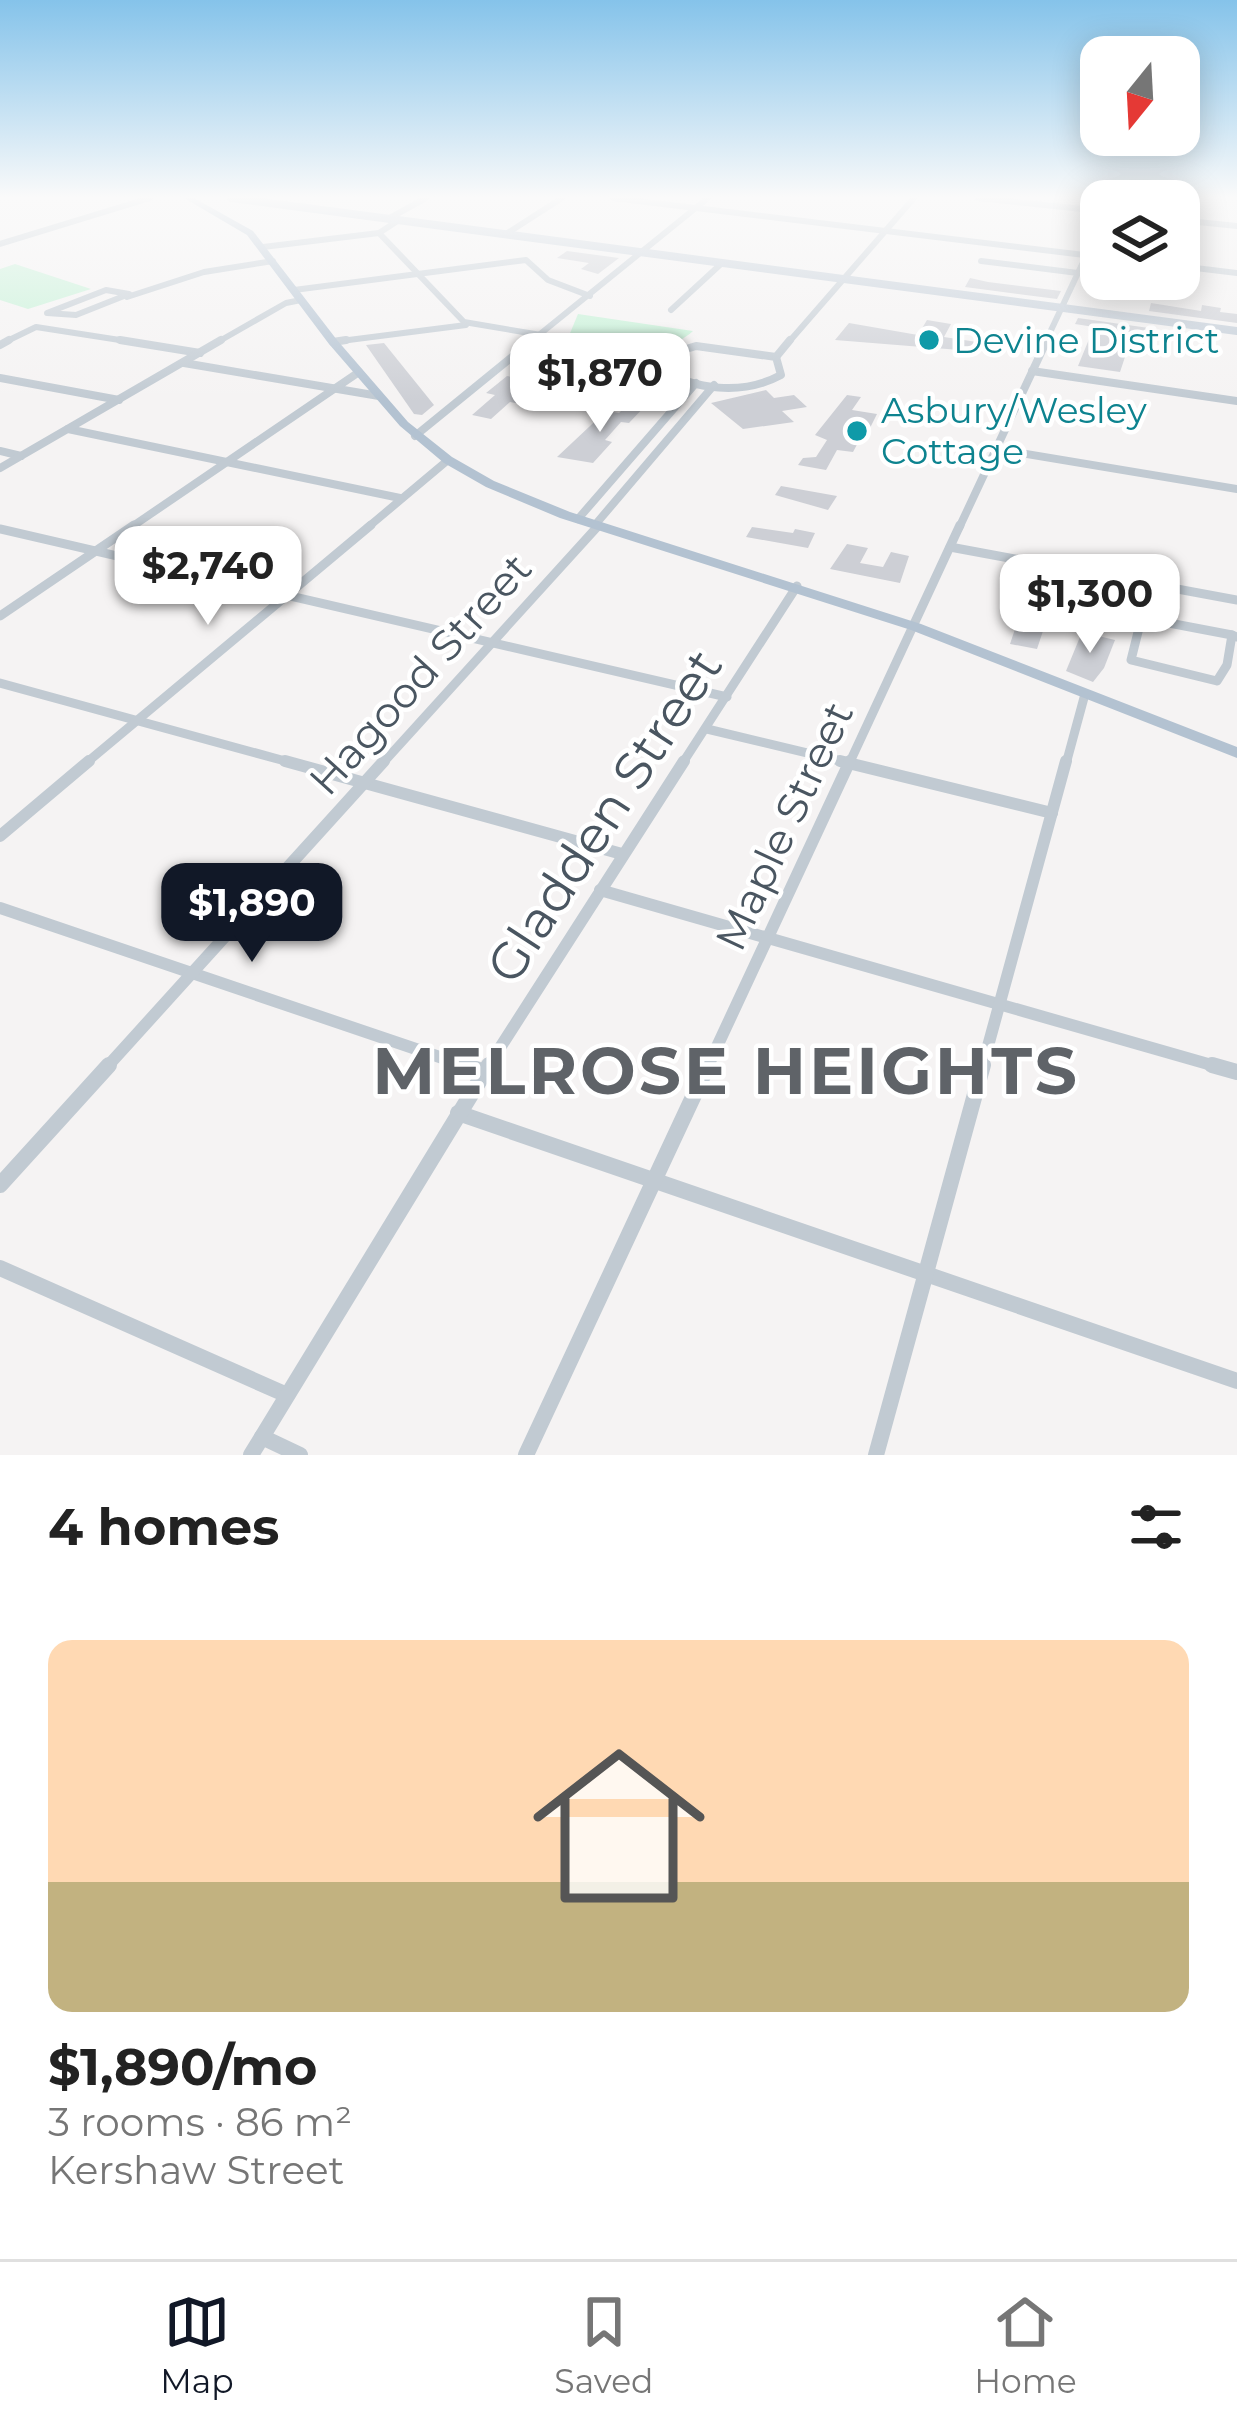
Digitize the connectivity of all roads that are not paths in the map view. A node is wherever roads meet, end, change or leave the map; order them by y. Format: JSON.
{"nodes":[{"id":1,"x":239,"y":266,"type":"edge"},
{"id":2,"x":277,"y":266,"type":"edge"},
{"id":3,"x":407,"y":266,"type":"edge"},
{"id":4,"x":479,"y":266,"type":"edge"},
{"id":5,"x":532,"y":266,"type":"edge"},
{"id":6,"x":624,"y":266,"type":"edge"},
{"id":7,"x":719,"y":266,"type":"edge"},
{"id":8,"x":744,"y":266,"type":"edge"},
{"id":9,"x":855,"y":266,"type":"edge"},
{"id":10,"x":1021,"y":266,"type":"edge"},
{"id":11,"x":1080,"y":269,"type":"edge"},
{"id":12,"x":1200,"y":269,"type":"edge"},
{"id":13,"x":1078,"y":273,"type":"junction"},
{"id":14,"x":1237,"y":273,"type":"edge"},
{"id":15,"x":414,"y":274,"type":"junction"},
{"id":16,"x":844,"y":279,"type":"junction"},
{"id":17,"x":298,"y":295,"type":"junction"},
{"id":18,"x":590,"y":296,"type":"junction"},
{"id":19,"x":128,"y":297,"type":"junction"},
{"id":20,"x":1062,"y":308,"type":"junction"},
{"id":21,"x":671,"y":310,"type":"dead end"},
{"id":22,"x":455,"y":313,"type":"junction"},
{"id":23,"x":445,"y":325,"type":"junction"},
{"id":24,"x":480,"y":326,"type":"junction"},
{"id":25,"x":1237,"y":331,"type":"edge"},
{"id":26,"x":541,"y":335,"type":"junction"},
{"id":27,"x":333,"y":342,"type":"junction"},
{"id":28,"x":0,"y":345,"type":"edge"},
{"id":29,"x":526,"y":347,"type":"junction"},
{"id":30,"x":200,"y":352,"type":"junction"},
{"id":31,"x":776,"y":357,"type":"junction"},
{"id":32,"x":660,"y":358,"type":"junction"},
{"id":33,"x":618,"y":360,"type":"junction"},
{"id":34,"x":184,"y":363,"type":"junction"},
{"id":35,"x":1032,"y":371,"type":"junction"},
{"id":36,"x":358,"y":372,"type":"junction"},
{"id":37,"x":0,"y":378,"type":"edge"},
{"id":38,"x":696,"y":383,"type":"junction"},
{"id":39,"x":714,"y":385,"type":"junction"},
{"id":40,"x":334,"y":388,"type":"junction"},
{"id":41,"x":517,"y":388,"type":"dead end"},
{"id":42,"x":379,"y":396,"type":"junction"},
{"id":43,"x":118,"y":400,"type":"junction"},
{"id":44,"x":1237,"y":401,"type":"edge"},
{"id":45,"x":68,"y":428,"type":"junction"},
{"id":46,"x":416,"y":436,"type":"junction"},
{"id":47,"x":996,"y":449,"type":"junction"},
{"id":48,"x":0,"y":452,"type":"edge"},
{"id":49,"x":21,"y":456,"type":"junction"},
{"id":50,"x":448,"y":460,"type":"junction"},
{"id":51,"x":226,"y":461,"type":"junction"},
{"id":52,"x":0,"y":467,"type":"edge"},
{"id":53,"x":1237,"y":489,"type":"edge"},
{"id":54,"x":400,"y":498,"type":"junction"},
{"id":55,"x":578,"y":519,"type":"junction"},
{"id":56,"x":596,"y":526,"type":"junction"},
{"id":57,"x":0,"y":530,"type":"edge"},
{"id":58,"x":950,"y":547,"type":"junction"},
{"id":59,"x":94,"y":551,"type":"junction"},
{"id":60,"x":797,"y":586,"type":"junction"},
{"id":61,"x":284,"y":595,"type":"junction"},
{"id":62,"x":1237,"y":600,"type":"edge"},
{"id":63,"x":0,"y":616,"type":"edge"},
{"id":64,"x":916,"y":627,"type":"junction"},
{"id":65,"x":1234,"y":636,"type":"edge"},
{"id":66,"x":494,"y":644,"type":"junction"},
{"id":67,"x":0,"y":683,"type":"edge"},
{"id":68,"x":1084,"y":694,"type":"junction"},
{"id":69,"x":727,"y":697,"type":"junction"},
{"id":70,"x":134,"y":720,"type":"junction"},
{"id":71,"x":707,"y":729,"type":"junction"},
{"id":72,"x":1237,"y":753,"type":"edge"},
{"id":73,"x":849,"y":764,"type":"junction"},
{"id":74,"x":362,"y":785,"type":"junction"},
{"id":75,"x":1052,"y":813,"type":"junction"},
{"id":76,"x":0,"y":836,"type":"edge"},
{"id":77,"x":622,"y":854,"type":"junction"},
{"id":78,"x":600,"y":890,"type":"junction"},
{"id":79,"x":0,"y":908,"type":"edge"},
{"id":80,"x":767,"y":939,"type":"junction"},
{"id":81,"x":197,"y":972,"type":"junction"},
{"id":82,"x":999,"y":1005,"type":"junction"},
{"id":83,"x":1237,"y":1072,"type":"edge"},
{"id":84,"x":488,"y":1073,"type":"junction"},
{"id":85,"x":458,"y":1113,"type":"junction"},
{"id":86,"x":654,"y":1180,"type":"junction"},
{"id":87,"x":0,"y":1185,"type":"edge"},
{"id":88,"x":0,"y":1268,"type":"edge"},
{"id":89,"x":926,"y":1274,"type":"junction"},
{"id":90,"x":1237,"y":1381,"type":"edge"},
{"id":91,"x":286,"y":1395,"type":"junction"},
{"id":92,"x":262,"y":1437,"type":"junction"},
{"id":93,"x":251,"y":1455,"type":"edge"},
{"id":94,"x":300,"y":1455,"type":"edge"},
{"id":95,"x":526,"y":1455,"type":"edge"},
{"id":96,"x":876,"y":1455,"type":"edge"}],
"edges":[{"from":1,"to":19,"type":"street"},
{"from":2,"to":17,"type":"main road"},
{"from":3,"to":15,"type":"street"},
{"from":4,"to":15,"type":"street"},
{"from":5,"to":18,"type":"street"},
{"from":6,"to":18,"type":"street"},
{"from":7,"to":21,"type":"street"},
{"from":8,"to":16,"type":"main road"},
{"from":9,"to":16,"type":"street"},
{"from":10,"to":13,"type":"street"},
{"from":11,"to":13,"type":"street","name":"Maple Street"},
{"from":12,"to":14,"type":"street"},
{"from":13,"to":20,"type":"street","name":"Maple Street"},
{"from":15,"to":17,"type":"street"},
{"from":15,"to":22,"type":"street"},
{"from":16,"to":20,"type":"main road"},
{"from":16,"to":31,"type":"street"},
{"from":17,"to":27,"type":"main road"},
{"from":17,"to":30,"type":"street"},
{"from":18,"to":26,"type":"street"},
{"from":19,"to":19,"type":"street"},
{"from":20,"to":25,"type":"main road"},
{"from":20,"to":35,"type":"street","name":"Maple Street"},
{"from":22,"to":23,"type":"street"},
{"from":22,"to":24,"type":"street"},
{"from":23,"to":24,"type":"street"},
{"from":23,"to":27,"type":"street"},
{"from":24,"to":26,"type":"street"},
{"from":26,"to":29,"type":"street"},
{"from":27,"to":36,"type":"main road"},
{"from":28,"to":30,"type":"street"},
{"from":29,"to":33,"type":"street"},
{"from":29,"to":46,"type":"street"},
{"from":30,"to":34,"type":"street"},
{"from":31,"to":32,"type":"street"},
{"from":31,"to":39,"type":"street"},
{"from":32,"to":33,"type":"street"},
{"from":32,"to":38,"type":"street"},
{"from":33,"to":41,"type":"street"},
{"from":34,"to":40,"type":"street"},
{"from":34,"to":43,"type":"street"},
{"from":35,"to":44,"type":"street"},
{"from":35,"to":47,"type":"street","name":"Maple Street"},
{"from":36,"to":40,"type":"street"},
{"from":36,"to":42,"type":"main road"},
{"from":37,"to":43,"type":"street"},
{"from":38,"to":39,"type":"street"},
{"from":38,"to":55,"type":"street"},
{"from":39,"to":56,"type":"street","name":"Hagood Street"},
{"from":40,"to":42,"type":"street"},
{"from":40,"to":51,"type":"street"},
{"from":42,"to":46,"type":"main road"},
{"from":43,"to":45,"type":"street"},
{"from":45,"to":49,"type":"street"},
{"from":45,"to":51,"type":"street"},
{"from":46,"to":50,"type":"main road"},
{"from":47,"to":53,"type":"street"},
{"from":47,"to":58,"type":"street","name":"Maple Street"},
{"from":48,"to":49,"type":"street"},
{"from":49,"to":52,"type":"street"},
{"from":50,"to":54,"type":"street"},
{"from":50,"to":55,"type":"main road"},
{"from":51,"to":54,"type":"street"},
{"from":51,"to":59,"type":"street"},
{"from":54,"to":61,"type":"street"},
{"from":55,"to":56,"type":"main road"},
{"from":56,"to":60,"type":"main road"},
{"from":56,"to":66,"type":"street","name":"Hagood Street"},
{"from":57,"to":59,"type":"street"},
{"from":58,"to":62,"type":"street"},
{"from":58,"to":64,"type":"street","name":"Maple Street"},
{"from":59,"to":61,"type":"street"},
{"from":59,"to":63,"type":"street"},
{"from":60,"to":64,"type":"main road"},
{"from":60,"to":69,"type":"street","name":"Gladden Street"},
{"from":61,"to":66,"type":"street"},
{"from":61,"to":70,"type":"street"},
{"from":64,"to":68,"type":"main road"},
{"from":64,"to":73,"type":"street","name":"Maple Street"},
{"from":65,"to":65,"type":"street"},
{"from":66,"to":69,"type":"street"},
{"from":66,"to":74,"type":"street","name":"Hagood Street"},
{"from":67,"to":70,"type":"street"},
{"from":68,"to":72,"type":"main road"},
{"from":68,"to":75,"type":"street"},
{"from":69,"to":71,"type":"street","name":"Gladden Street"},
{"from":70,"to":74,"type":"street"},
{"from":70,"to":76,"type":"street"},
{"from":71,"to":73,"type":"street"},
{"from":71,"to":77,"type":"street","name":"Gladden Street"},
{"from":73,"to":75,"type":"street"},
{"from":73,"to":80,"type":"street","name":"Maple Street"},
{"from":74,"to":77,"type":"street"},
{"from":74,"to":81,"type":"street","name":"Hagood Street"},
{"from":75,"to":82,"type":"street"},
{"from":77,"to":78,"type":"street","name":"Gladden Street"},
{"from":78,"to":80,"type":"street"},
{"from":78,"to":84,"type":"street","name":"Gladden Street"},
{"from":79,"to":81,"type":"street"},
{"from":80,"to":82,"type":"street"},
{"from":80,"to":86,"type":"street","name":"Maple Street"},
{"from":81,"to":84,"type":"street"},
{"from":81,"to":87,"type":"street","name":"Hagood Street"},
{"from":82,"to":83,"type":"street"},
{"from":82,"to":89,"type":"street"},
{"from":84,"to":85,"type":"street","name":"Gladden Street"},
{"from":85,"to":86,"type":"street"},
{"from":85,"to":91,"type":"street","name":"Gladden Street"},
{"from":86,"to":89,"type":"street"},
{"from":86,"to":95,"type":"street","name":"Maple Street"},
{"from":88,"to":91,"type":"street"},
{"from":89,"to":90,"type":"street"},
{"from":89,"to":96,"type":"street"},
{"from":91,"to":92,"type":"street","name":"Gladden Street"},
{"from":92,"to":93,"type":"street","name":"Gladden Street"},
{"from":92,"to":94,"type":"street"}]}
